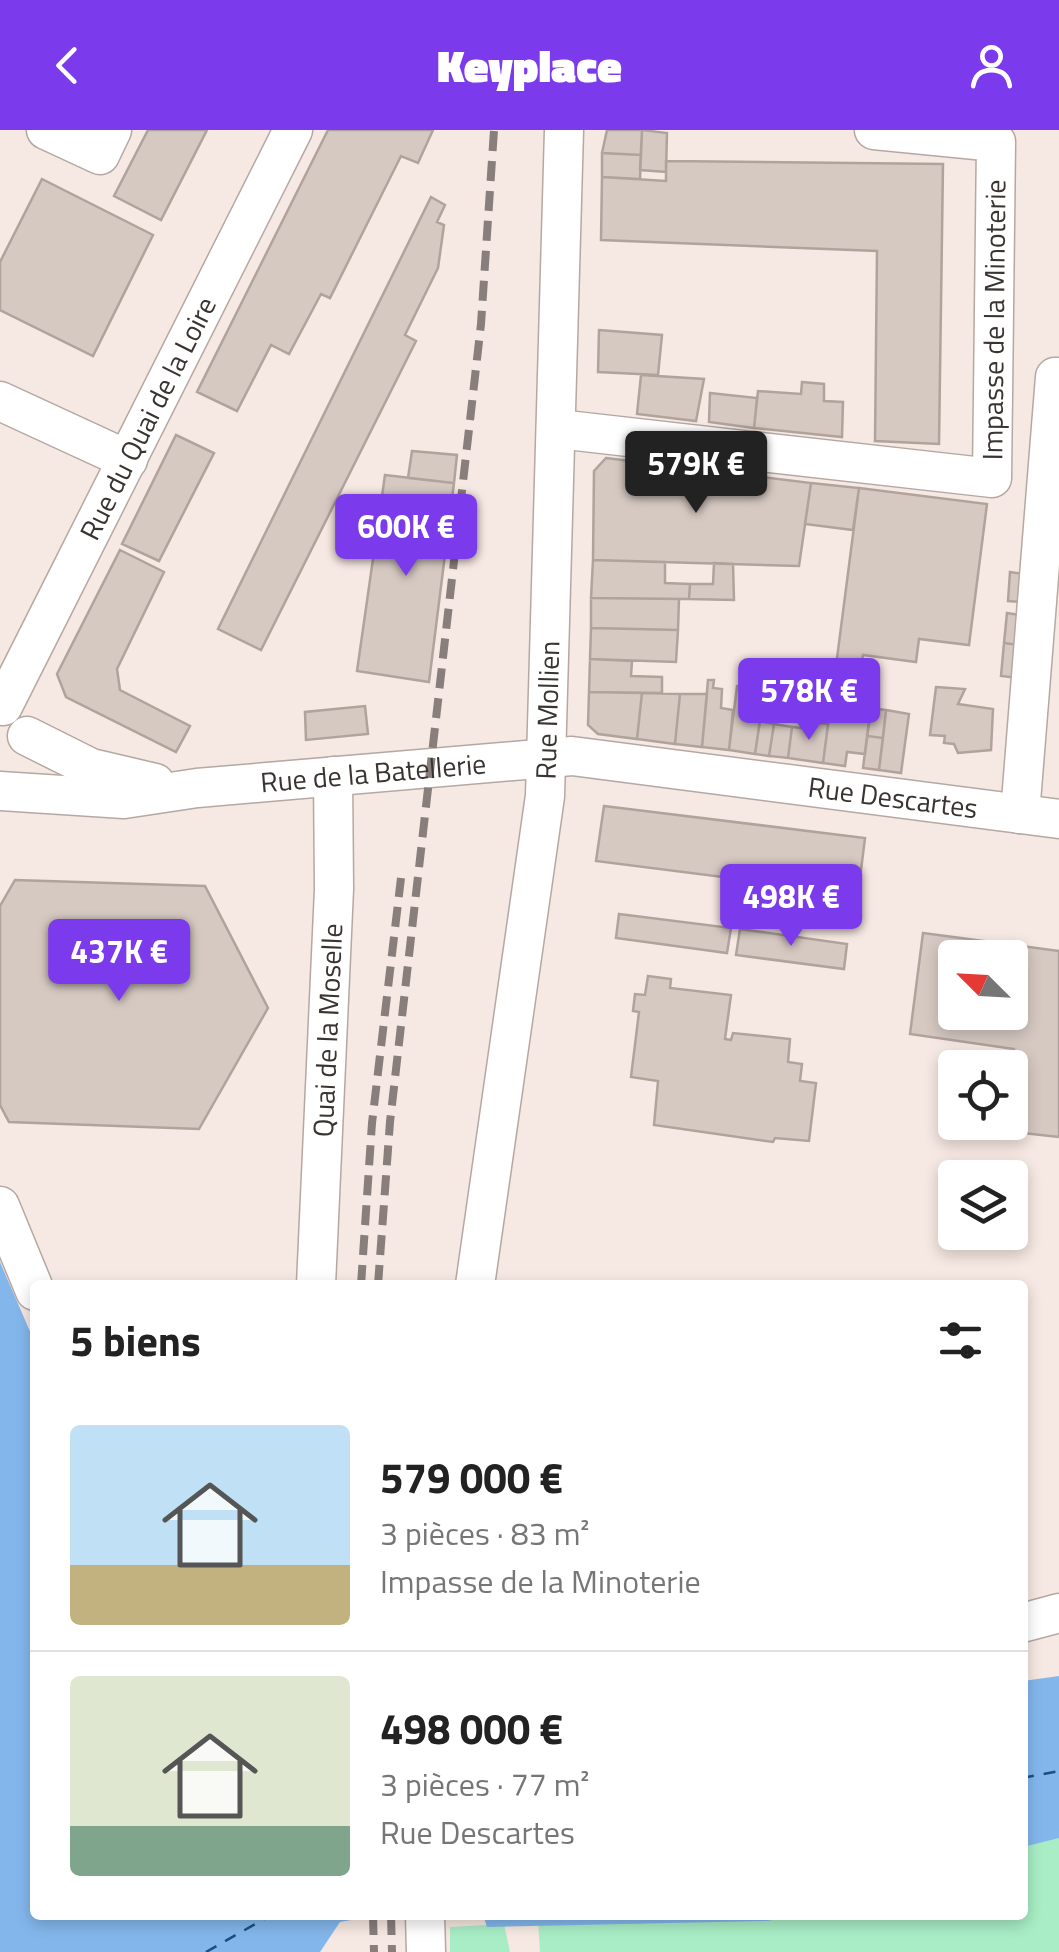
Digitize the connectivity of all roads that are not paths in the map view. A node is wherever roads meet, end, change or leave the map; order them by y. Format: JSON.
{"nodes":[{"id":1,"x":46,"y":130,"type":"edge"},
{"id":2,"x":112,"y":130,"type":"edge"},
{"id":3,"x":292,"y":130,"type":"edge"},
{"id":4,"x":564,"y":130,"type":"edge"},
{"id":5,"x":874,"y":130,"type":"edge"},
{"id":6,"x":1059,"y":377,"type":"edge"},
{"id":7,"x":0,"y":400,"type":"edge"},
{"id":8,"x":558,"y":429,"type":"junction"},
{"id":9,"x":128,"y":460,"type":"junction"},
{"id":10,"x":1,"y":706,"type":"edge"},
{"id":11,"x":27,"y":736,"type":"junction"},
{"id":12,"x":548,"y":756,"type":"junction"},
{"id":13,"x":333,"y":776,"type":"junction"},
{"id":14,"x":197,"y":788,"type":"junction"},
{"id":15,"x":0,"y":790,"type":"edge"},
{"id":16,"x":1020,"y":814,"type":"junction"},
{"id":17,"x":1059,"y":819,"type":"edge"},
{"id":18,"x":0,"y":1206,"type":"edge"},
{"id":19,"x":31,"y":1280,"type":"edge"},
{"id":20,"x":316,"y":1280,"type":"edge"},
{"id":21,"x":476,"y":1280,"type":"edge"},
{"id":22,"x":1028,"y":1605,"type":"edge"},
{"id":23,"x":1059,"y":1609,"type":"edge"},
{"id":24,"x":1028,"y":1621,"type":"edge"},
{"id":25,"x":424,"y":1920,"type":"edge"},
{"id":26,"x":426,"y":1952,"type":"edge"}],
"edges":[{"from":1,"to":2,"type":"street"},
{"from":3,"to":9,"type":"street","name":"Rue du Quai de la Loire"},
{"from":4,"to":8,"type":"street","name":"Rue Mollien"},
{"from":5,"to":8,"type":"street","name":"Impasse de la Minoterie"},
{"from":6,"to":16,"type":"street"},
{"from":7,"to":9,"type":"street"},
{"from":8,"to":12,"type":"street","name":"Rue Mollien"},
{"from":9,"to":10,"type":"street","name":"Rue du Quai de la Loire"},
{"from":10,"to":11,"type":"street"},
{"from":11,"to":14,"type":"street","name":"Rue de la Batellerie"},
{"from":11,"to":15,"type":"street"},
{"from":12,"to":13,"type":"street","name":"Rue de la Batellerie"},
{"from":12,"to":16,"type":"street","name":"Rue Descartes"},
{"from":12,"to":21,"type":"street","name":"Rue Mollien"},
{"from":13,"to":14,"type":"street","name":"Rue de la Batellerie"},
{"from":13,"to":20,"type":"street","name":"Quai de la Moselle"},
{"from":14,"to":15,"type":"street","name":"Rue de la Batellerie"},
{"from":16,"to":17,"type":"street","name":"Rue Descartes"},
{"from":18,"to":19,"type":"street"},
{"from":22,"to":23,"type":"street"},
{"from":23,"to":24,"type":"street"},
{"from":25,"to":26,"type":"street"}]}
